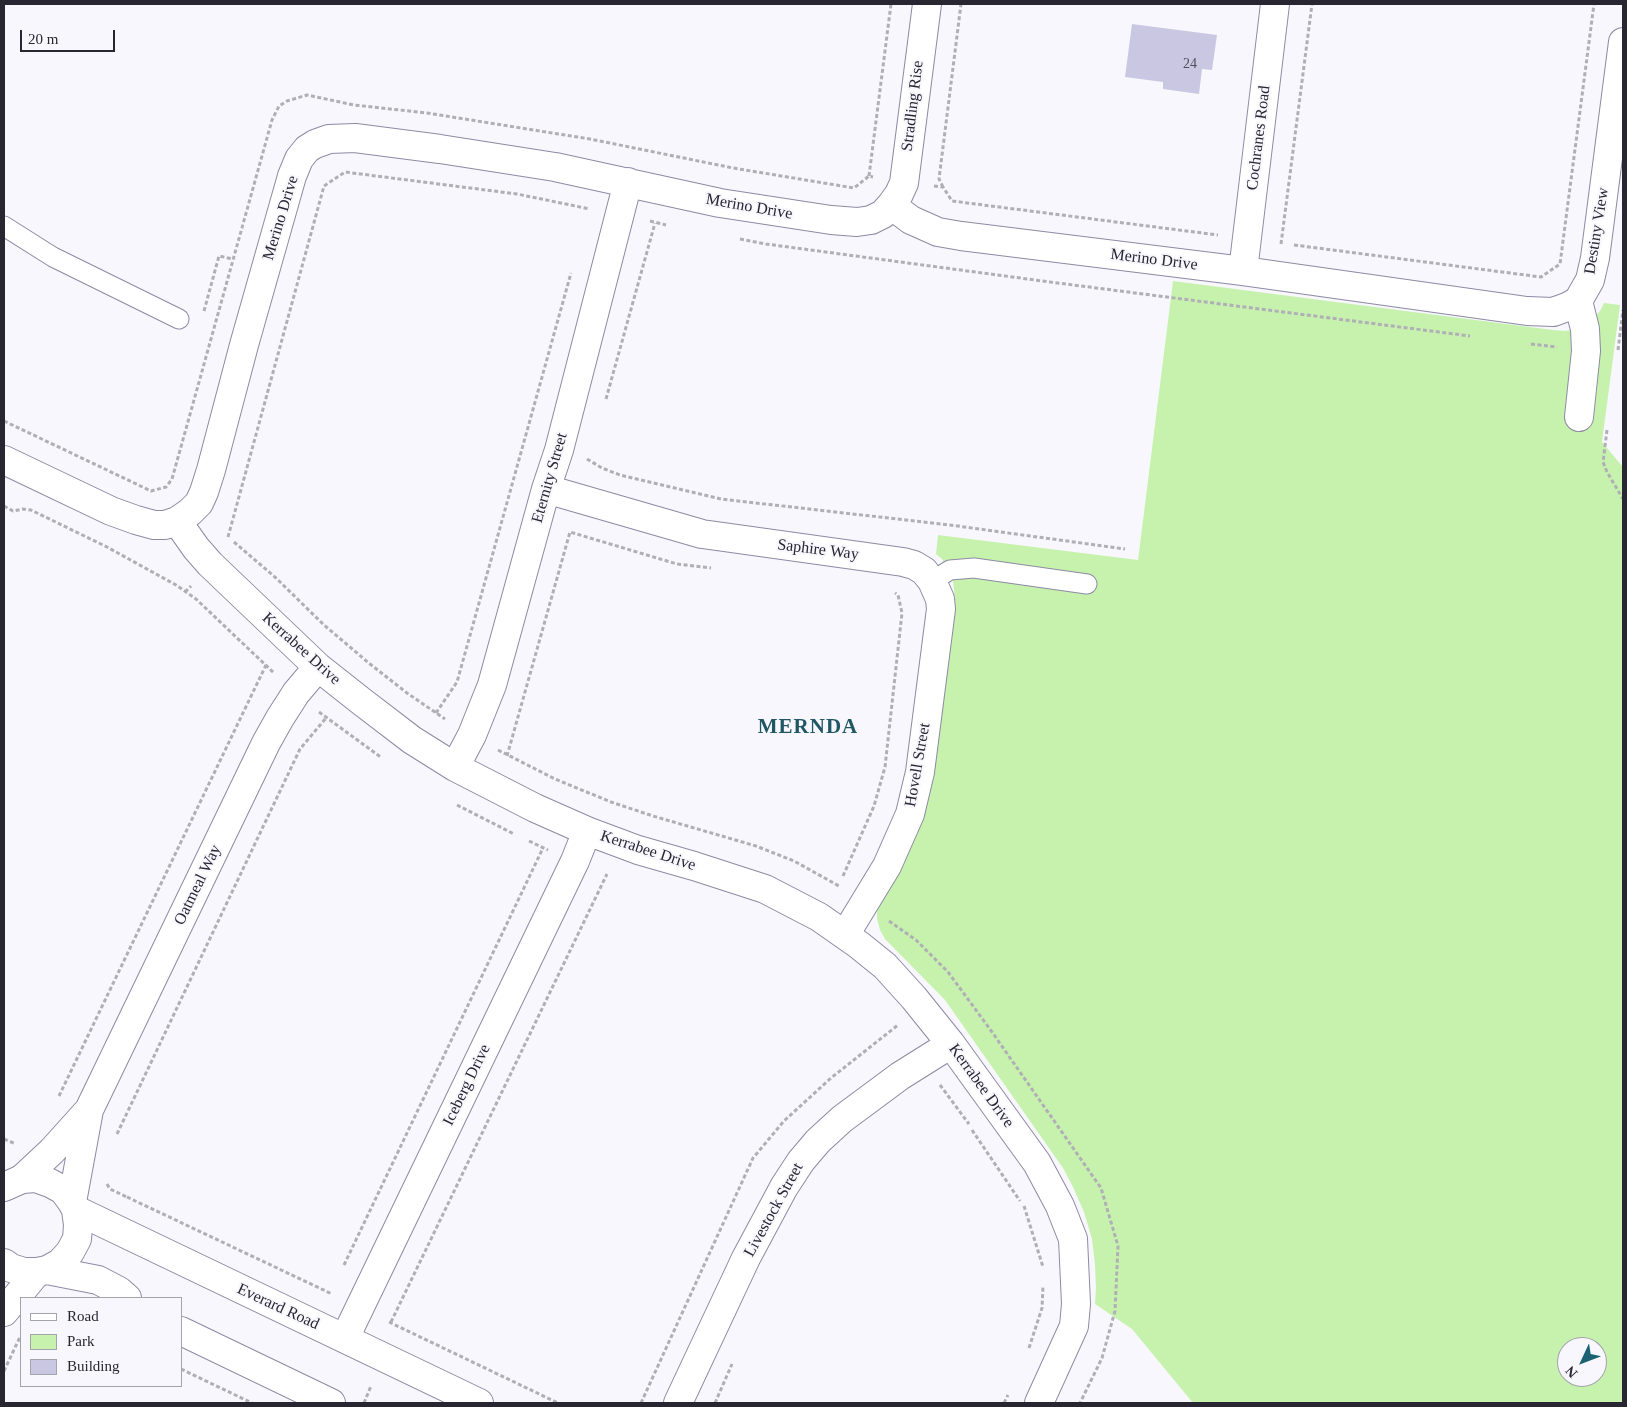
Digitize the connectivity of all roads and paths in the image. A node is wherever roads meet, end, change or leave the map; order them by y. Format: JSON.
{"nodes":[{"id":1,"x":890,"y":4,"type":"edge"},
{"id":2,"x":927,"y":4,"type":"edge"},
{"id":3,"x":961,"y":4,"type":"edge"},
{"id":4,"x":1276,"y":4,"type":"edge"},
{"id":5,"x":1312,"y":4,"type":"edge"},
{"id":6,"x":1594,"y":4,"type":"edge"},
{"id":7,"x":1623,"y":42,"type":"edge"},
{"id":8,"x":869,"y":176,"type":"junction"},
{"id":9,"x":628,"y":182,"type":"junction"},
{"id":10,"x":943,"y":188,"type":"junction"},
{"id":11,"x":897,"y":194,"type":"junction"},
{"id":12,"x":589,"y":209,"type":"junction"},
{"id":13,"x":621,"y":214,"type":"junction"},
{"id":14,"x":586,"y":218,"type":"dead end"},
{"id":15,"x":655,"y":223,"type":"junction"},
{"id":16,"x":4,"y":226,"type":"edge"},
{"id":17,"x":674,"y":226,"type":"dead end"},
{"id":18,"x":1247,"y":238,"type":"junction"},
{"id":19,"x":738,"y":239,"type":"dead end"},
{"id":20,"x":1281,"y":244,"type":"junction"},
{"id":21,"x":233,"y":259,"type":"junction"},
{"id":22,"x":573,"y":264,"type":"dead end"},
{"id":23,"x":1243,"y":271,"type":"junction"},
{"id":24,"x":1578,"y":300,"type":"junction"},
{"id":25,"x":179,"y":319,"type":"joint"},
{"id":26,"x":1474,"y":336,"type":"dead end"},
{"id":27,"x":1529,"y":344,"type":"dead end"},
{"id":28,"x":1586,"y":351,"type":"junction"},
{"id":29,"x":605,"y":402,"type":"dead end"},
{"id":30,"x":1580,"y":417,"type":"dead end"},
{"id":31,"x":4,"y":422,"type":"edge"},
{"id":32,"x":524,"y":440,"type":"junction"},
{"id":33,"x":559,"y":450,"type":"junction"},
{"id":34,"x":589,"y":459,"type":"junction"},
{"id":35,"x":4,"y":460,"type":"edge"},
{"id":36,"x":1603,"y":462,"type":"dead end"},
{"id":37,"x":546,"y":489,"type":"junction"},
{"id":38,"x":579,"y":499,"type":"junction"},
{"id":39,"x":1623,"y":499,"type":"edge"},
{"id":40,"x":177,"y":521,"type":"junction"},
{"id":41,"x":570,"y":532,"type":"junction"},
{"id":42,"x":228,"y":537,"type":"dead end"},
{"id":43,"x":1125,"y":549,"type":"dead end"},
{"id":44,"x":715,"y":569,"type":"dead end"},
{"id":45,"x":932,"y":581,"type":"junction"},
{"id":46,"x":1087,"y":584,"type":"dead end"},
{"id":47,"x":892,"y":592,"type":"dead end"},
{"id":48,"x":266,"y":665,"type":"dead end"},
{"id":49,"x":318,"y":667,"type":"junction"},
{"id":50,"x":436,"y":713,"type":"dead end"},
{"id":51,"x":326,"y":718,"type":"dead end"},
{"id":52,"x":507,"y":756,"type":"dead end"},
{"id":53,"x":455,"y":767,"type":"junction"},
{"id":54,"x":587,"y":831,"type":"junction"},
{"id":55,"x":543,"y":848,"type":"dead end"},
{"id":56,"x":607,"y":874,"type":"dead end"},
{"id":57,"x":843,"y":876,"type":"dead end"},
{"id":58,"x":845,"y":935,"type":"junction"},
{"id":59,"x":950,"y":1044,"type":"junction"},
{"id":60,"x":939,"y":1085,"type":"dead end"},
{"id":61,"x":55,"y":1103,"type":"dead end"},
{"id":62,"x":89,"y":1110,"type":"junction"},
{"id":63,"x":117,"y":1135,"type":"dead end"},
{"id":64,"x":11,"y":1181,"type":"edge"},
{"id":65,"x":74,"y":1206,"type":"junction"},
{"id":66,"x":4,"y":1263,"type":"edge"},
{"id":67,"x":343,"y":1266,"type":"dead end"},
{"id":68,"x":1043,"y":1270,"type":"dead end"},
{"id":69,"x":42,"y":1271,"type":"junction"},
{"id":70,"x":1043,"y":1279,"type":"dead end"},
{"id":71,"x":126,"y":1297,"type":"edge"},
{"id":72,"x":4,"y":1312,"type":"edge"},
{"id":73,"x":391,"y":1322,"type":"dead end"},
{"id":74,"x":182,"y":1331,"type":"edge"},
{"id":75,"x":20,"y":1336,"type":"edge"},
{"id":76,"x":345,"y":1338,"type":"junction"},
{"id":77,"x":1028,"y":1349,"type":"dead end"},
{"id":78,"x":735,"y":1358,"type":"dead end"},
{"id":79,"x":182,"y":1369,"type":"edge"},
{"id":80,"x":4,"y":1371,"type":"edge"},
{"id":81,"x":1008,"y":1394,"type":"dead end"},
{"id":82,"x":322,"y":1401,"type":"edge"},
{"id":83,"x":252,"y":1403,"type":"edge"},
{"id":84,"x":479,"y":1403,"type":"edge"},
{"id":85,"x":678,"y":1403,"type":"edge"},
{"id":86,"x":715,"y":1403,"type":"edge"},
{"id":87,"x":1004,"y":1403,"type":"edge"},
{"id":88,"x":1039,"y":1403,"type":"edge"}],
"edges":[{"from":1,"to":8,"type":"path"},
{"from":2,"to":11,"type":"street","name":"Stradling Rise"},
{"from":3,"to":10,"type":"path"},
{"from":4,"to":18,"type":"street","name":"Cochranes Road"},
{"from":5,"to":20,"type":"path"},
{"from":6,"to":20,"type":"path"},
{"from":7,"to":24,"type":"street","name":"Destiny View"},
{"from":8,"to":11,"type":"path"},
{"from":8,"to":21,"type":"path"},
{"from":9,"to":11,"type":"street","name":"Merino Drive"},
{"from":9,"to":13,"type":"street","name":"Eternity Street"},
{"from":9,"to":40,"type":"street","name":"Merino Drive"},
{"from":10,"to":11,"type":"path"},
{"from":10,"to":18,"type":"path"},
{"from":11,"to":23,"type":"street","name":"Merino Drive"},
{"from":12,"to":13,"type":"path"},
{"from":12,"to":14,"type":"path"},
{"from":12,"to":42,"type":"path"},
{"from":13,"to":15,"type":"path"},
{"from":13,"to":33,"type":"street","name":"Eternity Street"},
{"from":15,"to":17,"type":"path"},
{"from":15,"to":29,"type":"path"},
{"from":16,"to":25,"type":"lane"},
{"from":18,"to":20,"type":"path"},
{"from":18,"to":23,"type":"street","name":"Cochranes Road"},
{"from":19,"to":26,"type":"path"},
{"from":21,"to":25,"type":"path"},
{"from":21,"to":31,"type":"path"},
{"from":22,"to":32,"type":"path"},
{"from":23,"to":24,"type":"street","name":"Merino Drive"},
{"from":24,"to":28,"type":"street"},
{"from":27,"to":28,"type":"path"},
{"from":28,"to":30,"type":"street"},
{"from":32,"to":33,"type":"path"},
{"from":32,"to":50,"type":"path"},
{"from":33,"to":34,"type":"path"},
{"from":33,"to":37,"type":"street","name":"Eternity Street"},
{"from":34,"to":38,"type":"path"},
{"from":34,"to":43,"type":"path"},
{"from":35,"to":40,"type":"street"},
{"from":36,"to":39,"type":"path"},
{"from":37,"to":38,"type":"street","name":"Saphire Way"},
{"from":37,"to":53,"type":"street","name":"Eternity Street"},
{"from":38,"to":41,"type":"path"},
{"from":38,"to":45,"type":"street","name":"Saphire Way"},
{"from":40,"to":49,"type":"street","name":"Kerrabee Drive"},
{"from":41,"to":44,"type":"path"},
{"from":41,"to":52,"type":"path"},
{"from":45,"to":46,"type":"lane"},
{"from":45,"to":58,"type":"street","name":"Hovell Street"},
{"from":47,"to":57,"type":"path"},
{"from":48,"to":61,"type":"path"},
{"from":49,"to":53,"type":"street","name":"Kerrabee Drive"},
{"from":49,"to":62,"type":"street","name":"Oatmeal Way"},
{"from":51,"to":63,"type":"path"},
{"from":53,"to":54,"type":"street","name":"Kerrabee Drive"},
{"from":54,"to":58,"type":"street","name":"Kerrabee Drive"},
{"from":54,"to":76,"type":"street","name":"Iceberg Drive"},
{"from":55,"to":67,"type":"path"},
{"from":56,"to":73,"type":"path"},
{"from":58,"to":59,"type":"street","name":"Kerrabee Drive"},
{"from":59,"to":85,"type":"street","name":"Livestock Street"},
{"from":59,"to":88,"type":"street","name":"Kerrabee Drive"},
{"from":60,"to":68,"type":"path"},
{"from":62,"to":64,"type":"street","name":"Oatmeal Way"},
{"from":62,"to":65,"type":"street","name":"Oatmeal Way"},
{"from":64,"to":65,"type":"street","name":"Everard Road"},
{"from":65,"to":69,"type":"street","name":"Oatmeal Way"},
{"from":65,"to":76,"type":"street","name":"Everard Road"},
{"from":66,"to":69,"type":"street"},
{"from":69,"to":71,"type":"street"},
{"from":69,"to":72,"type":"street","name":"Oatmeal Way"},
{"from":70,"to":77,"type":"path"},
{"from":74,"to":82,"type":"street"},
{"from":75,"to":80,"type":"path"},
{"from":76,"to":84,"type":"street","name":"Everard Road"},
{"from":78,"to":86,"type":"path"},
{"from":79,"to":83,"type":"path"},
{"from":81,"to":87,"type":"path"}]}
